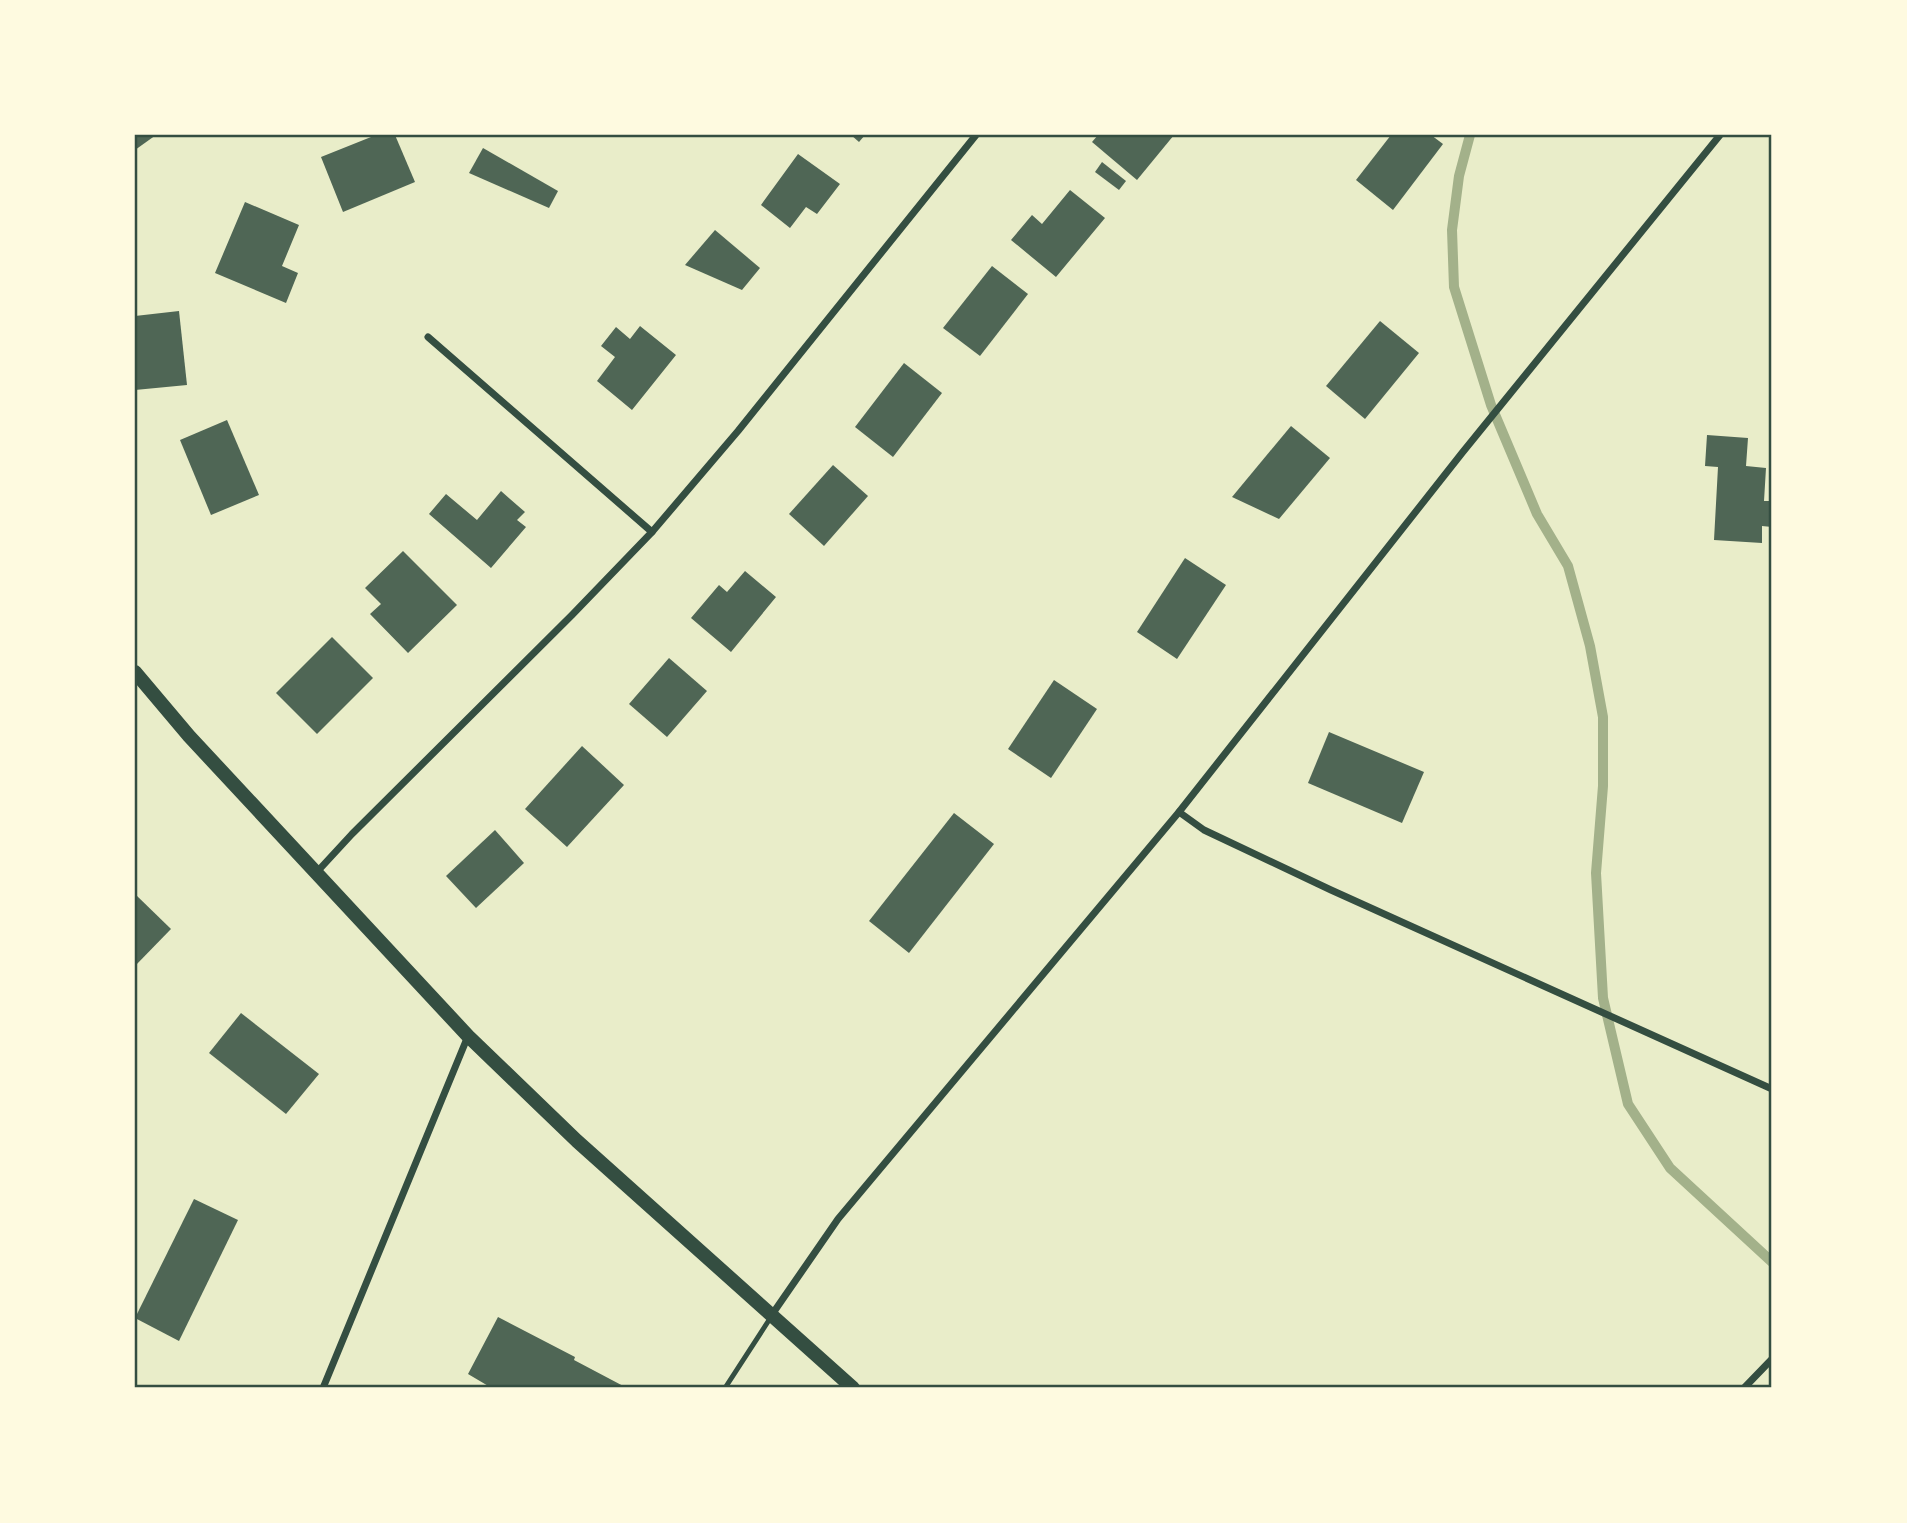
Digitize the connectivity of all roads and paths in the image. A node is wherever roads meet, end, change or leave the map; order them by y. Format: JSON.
{"nodes":[{"id":1,"x":976,"y":135,"type":"edge"},
{"id":2,"x":1720,"y":135,"type":"edge"},
{"id":3,"x":428,"y":337,"type":"dead end"},
{"id":4,"x":652,"y":532,"type":"junction"},
{"id":5,"x":135,"y":672,"type":"edge"},
{"id":6,"x":1179,"y":812,"type":"junction"},
{"id":7,"x":315,"y":873,"type":"junction"},
{"id":8,"x":468,"y":1036,"type":"junction"},
{"id":9,"x":1772,"y":1089,"type":"edge"},
{"id":10,"x":771,"y":1317,"type":"junction"},
{"id":11,"x":1772,"y":1359,"type":"edge"},
{"id":12,"x":323,"y":1388,"type":"edge"},
{"id":13,"x":726,"y":1388,"type":"edge"},
{"id":14,"x":853,"y":1388,"type":"edge"},
{"id":15,"x":1744,"y":1388,"type":"edge"}],
"edges":[{"from":1,"to":4,"type":"street"},
{"from":2,"to":6,"type":"street"},
{"from":3,"to":4,"type":"street"},
{"from":4,"to":7,"type":"street"},
{"from":5,"to":7,"type":"main road"},
{"from":6,"to":9,"type":"street"},
{"from":6,"to":10,"type":"street"},
{"from":7,"to":8,"type":"main road"},
{"from":8,"to":10,"type":"main road"},
{"from":8,"to":12,"type":"street"},
{"from":10,"to":13,"type":"lane"},
{"from":10,"to":14,"type":"main road"},
{"from":11,"to":15,"type":"street"}]}
